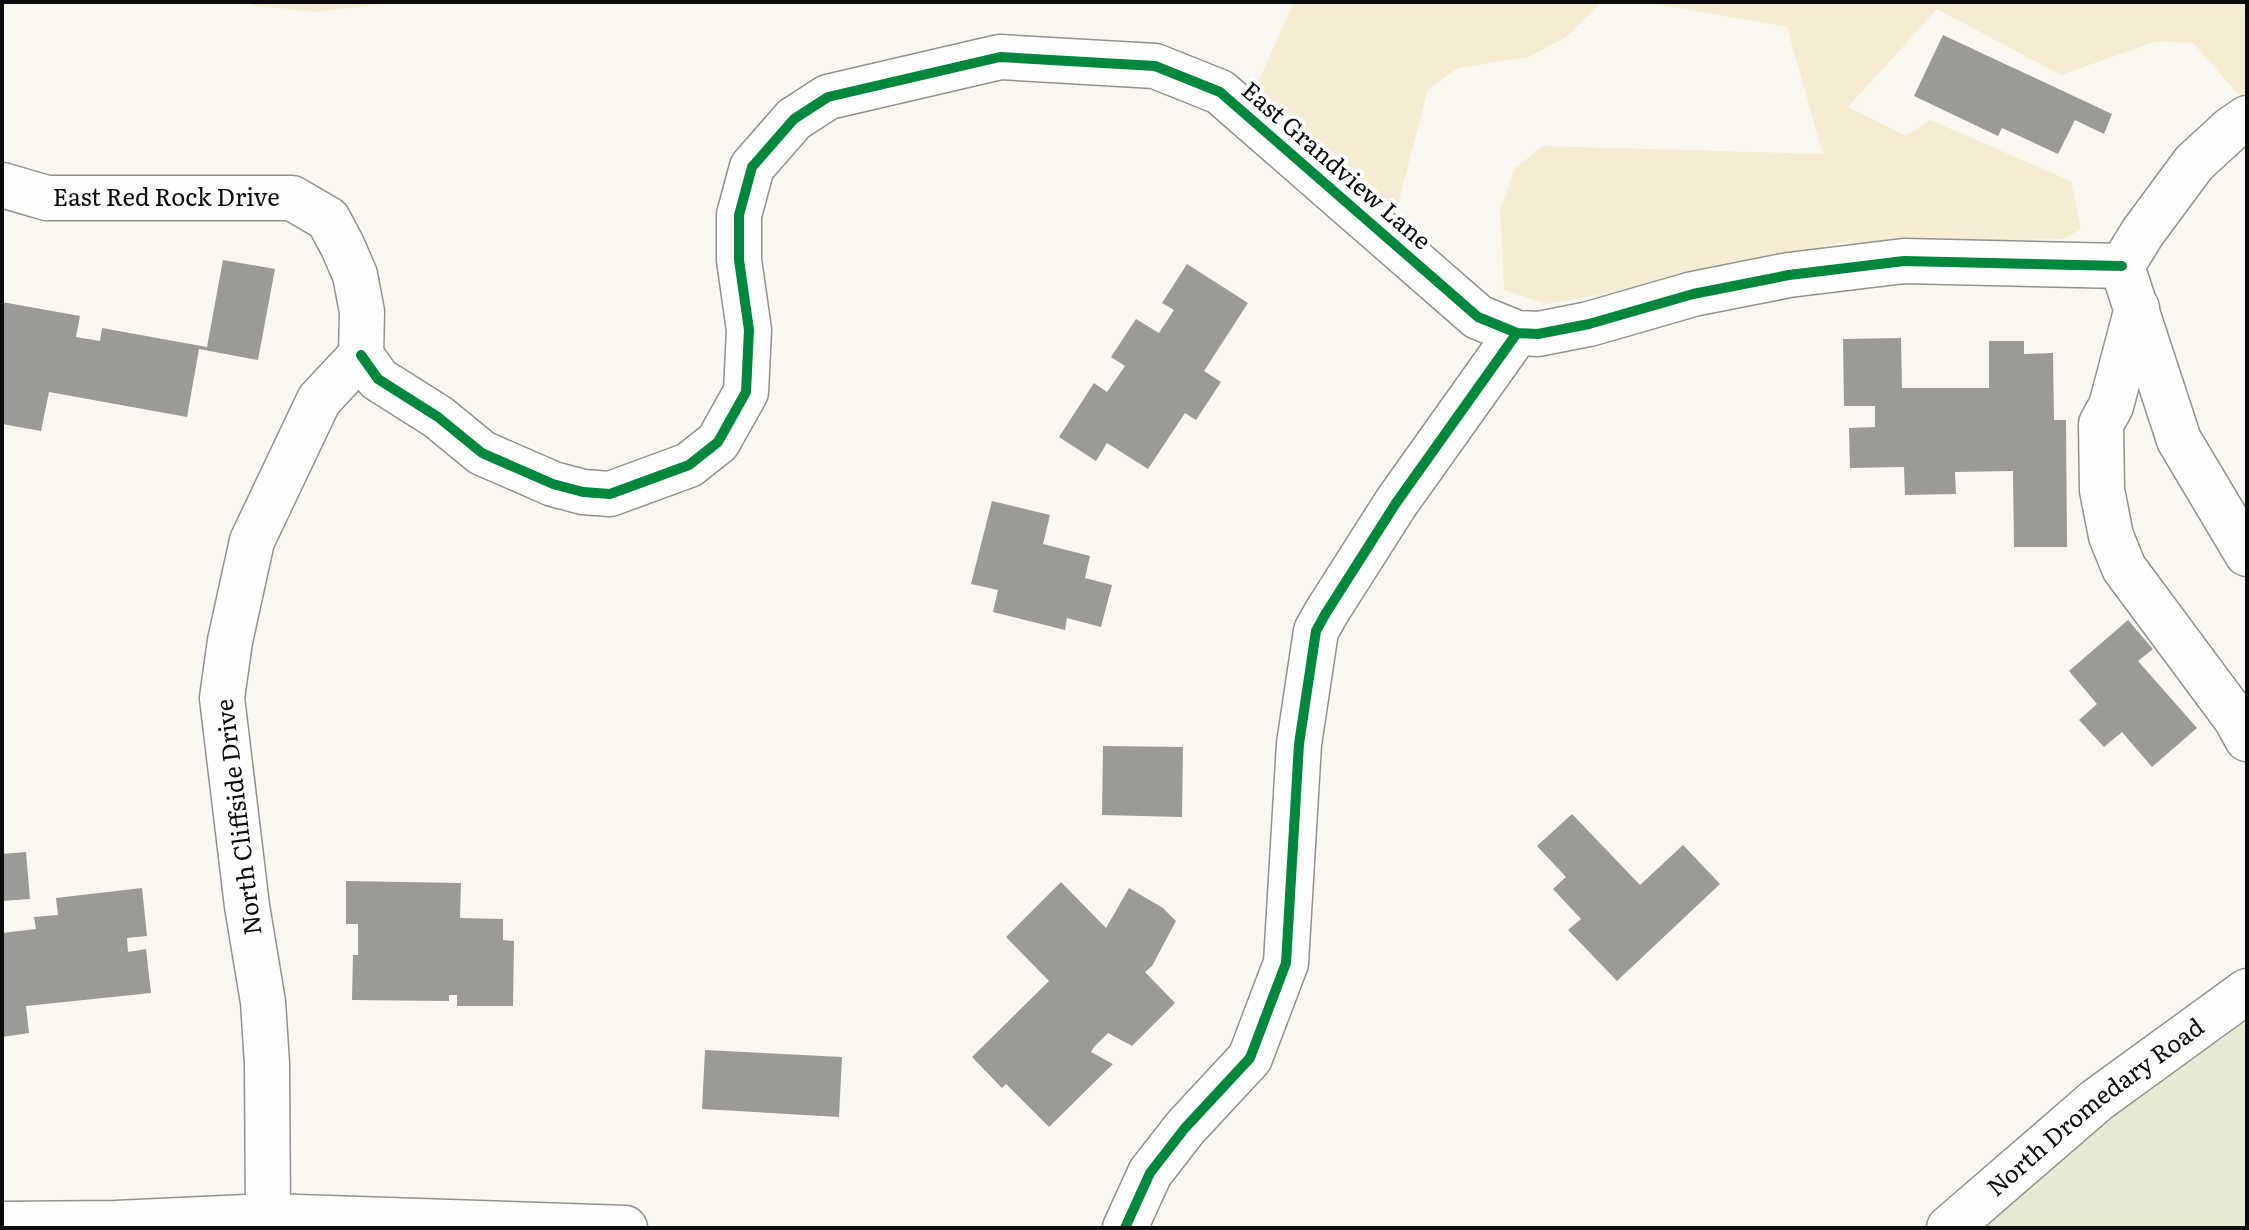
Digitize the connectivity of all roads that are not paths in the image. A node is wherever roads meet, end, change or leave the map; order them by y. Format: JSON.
{"nodes":[{"id":1,"x":2247,"y":118,"type":"edge"},
{"id":2,"x":2,"y":185,"type":"edge"},
{"id":3,"x":2122,"y":266,"type":"junction"},
{"id":4,"x":2137,"y":308,"type":"junction"},
{"id":5,"x":1517,"y":333,"type":"junction"},
{"id":6,"x":361,"y":355,"type":"junction"},
{"id":7,"x":2247,"y":554,"type":"edge"},
{"id":8,"x":2247,"y":739,"type":"edge"},
{"id":9,"x":2247,"y":991,"type":"edge"},
{"id":10,"x":268,"y":1216,"type":"junction"},
{"id":11,"x":2,"y":1224,"type":"edge"},
{"id":12,"x":625,"y":1228,"type":"edge"},
{"id":13,"x":1125,"y":1228,"type":"edge"},
{"id":14,"x":1949,"y":1228,"type":"edge"}],
"edges":[{"from":1,"to":3,"type":"street"},
{"from":2,"to":6,"type":"street","name":"East Red Rock Drive"},
{"from":3,"to":4,"type":"street"},
{"from":3,"to":5,"type":"street","name":"East Grandview Lane"},
{"from":4,"to":7,"type":"street"},
{"from":4,"to":8,"type":"street"},
{"from":5,"to":6,"type":"street","name":"East Grandview Lane"},
{"from":5,"to":13,"type":"street"},
{"from":6,"to":10,"type":"street","name":"North Cliffside Drive"},
{"from":9,"to":14,"type":"street","name":"North Dromedary Road"},
{"from":10,"to":11,"type":"street"},
{"from":10,"to":12,"type":"street"}]}
